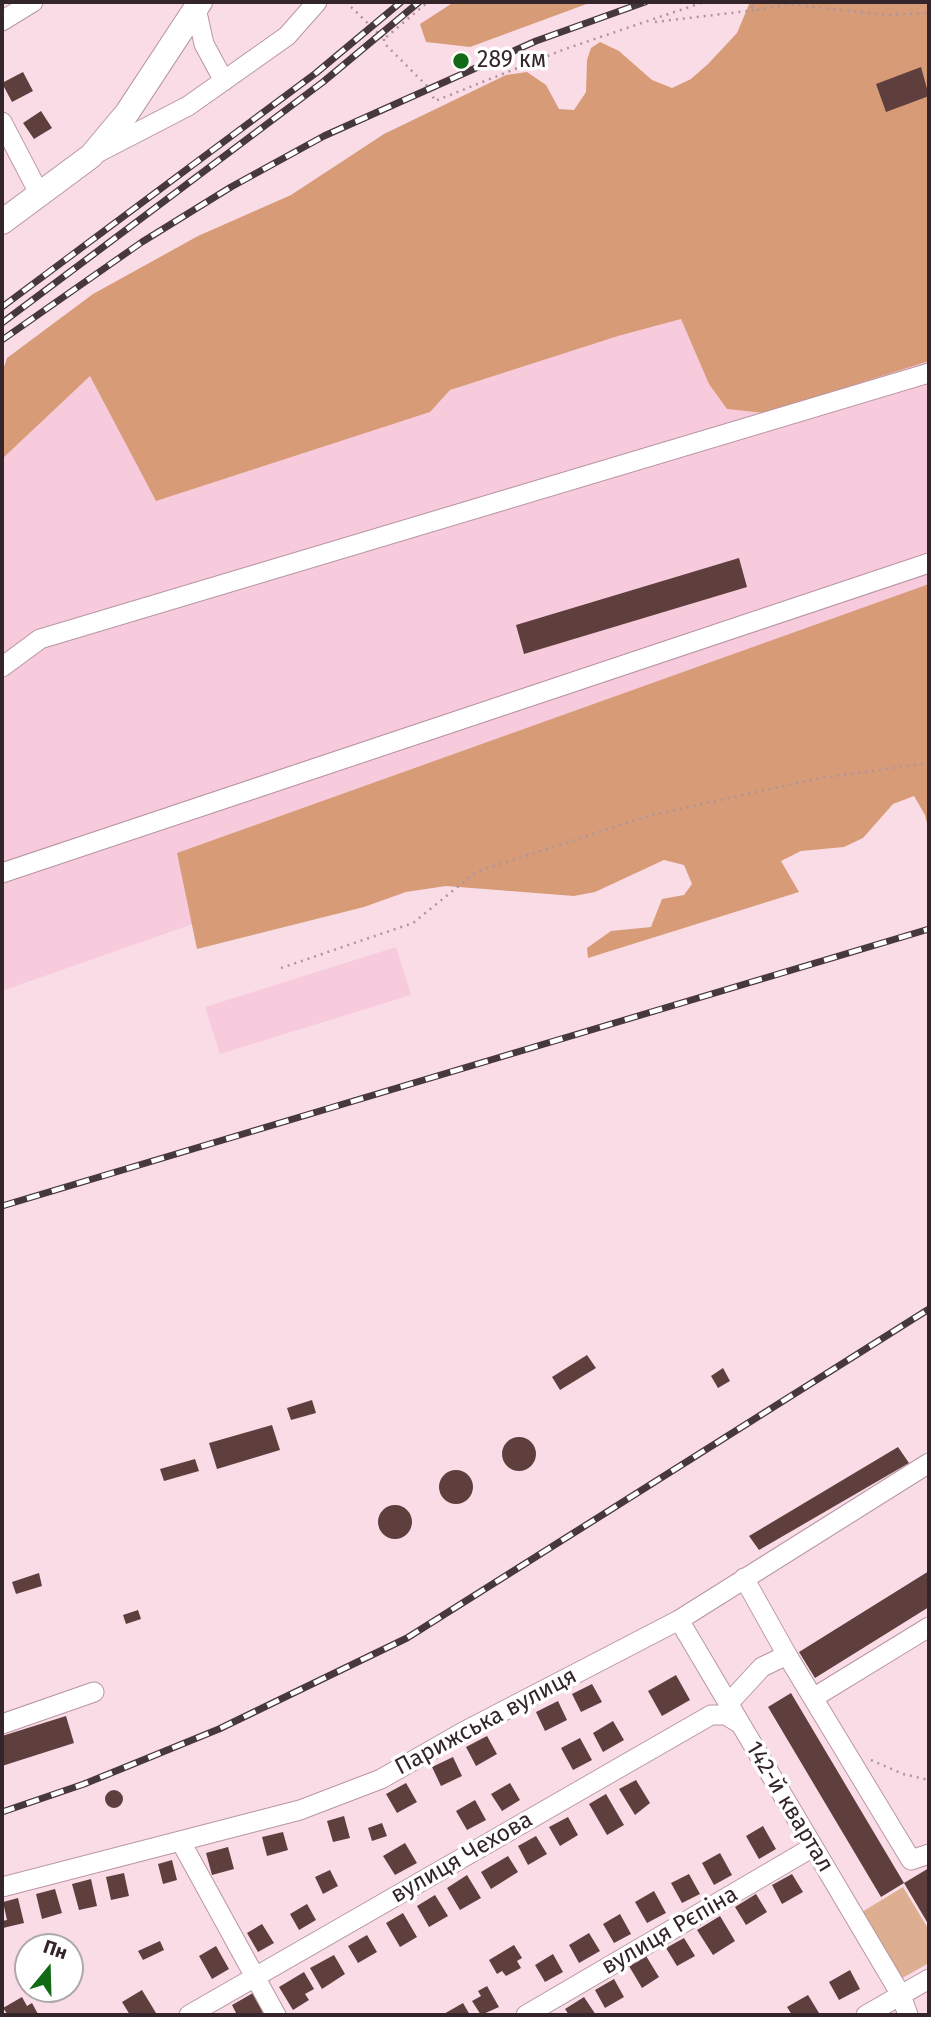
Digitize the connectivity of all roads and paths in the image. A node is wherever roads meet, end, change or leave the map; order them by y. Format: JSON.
{"nodes":[{"id":1,"x":33,"y":2,"type":"edge"},
{"id":2,"x":317,"y":2,"type":"edge"},
{"id":3,"x":346,"y":2,"type":"edge"},
{"id":4,"x":428,"y":2,"type":"edge"},
{"id":5,"x":704,"y":2,"type":"edge"},
{"id":6,"x":746,"y":2,"type":"edge"},
{"id":7,"x":198,"y":5,"type":"edge"},
{"id":8,"x":756,"y":10,"type":"junction"},
{"id":9,"x":929,"y":13,"type":"edge"},
{"id":10,"x":2,"y":21,"type":"edge"},
{"id":11,"x":648,"y":23,"type":"junction"},
{"id":12,"x":384,"y":39,"type":"junction"},
{"id":13,"x":224,"y":80,"type":"junction"},
{"id":14,"x":2,"y":122,"type":"edge"},
{"id":15,"x":91,"y":156,"type":"junction"},
{"id":16,"x":40,"y":195,"type":"junction"},
{"id":17,"x":2,"y":222,"type":"edge"},
{"id":18,"x":929,"y":373,"type":"edge"},
{"id":19,"x":929,"y":563,"type":"edge"},
{"id":20,"x":2,"y":667,"type":"edge"},
{"id":21,"x":929,"y":763,"type":"edge"},
{"id":22,"x":2,"y":873,"type":"edge"},
{"id":23,"x":281,"y":968,"type":"dead end"},
{"id":24,"x":929,"y":1463,"type":"edge"},
{"id":25,"x":744,"y":1578,"type":"junction"},
{"id":26,"x":678,"y":1620,"type":"junction"},
{"id":27,"x":929,"y":1627,"type":"edge"},
{"id":28,"x":788,"y":1655,"type":"junction"},
{"id":29,"x":94,"y":1692,"type":"dead end"},
{"id":30,"x":813,"y":1698,"type":"junction"},
{"id":31,"x":727,"y":1704,"type":"junction"},
{"id":32,"x":737,"y":1722,"type":"junction"},
{"id":33,"x":2,"y":1724,"type":"edge"},
{"id":34,"x":843,"y":1747,"type":"junction"},
{"id":35,"x":929,"y":1780,"type":"edge"},
{"id":36,"x":181,"y":1842,"type":"junction"},
{"id":37,"x":814,"y":1847,"type":"junction"},
{"id":38,"x":929,"y":1854,"type":"edge"},
{"id":39,"x":2,"y":1887,"type":"edge"},
{"id":40,"x":253,"y":1977,"type":"junction"},
{"id":41,"x":929,"y":1979,"type":"edge"},
{"id":42,"x":901,"y":1995,"type":"junction"},
{"id":43,"x":189,"y":2015,"type":"edge"},
{"id":44,"x":276,"y":2015,"type":"edge"},
{"id":45,"x":526,"y":2015,"type":"edge"},
{"id":46,"x":866,"y":2015,"type":"edge"},
{"id":47,"x":908,"y":2015,"type":"edge"}],
"edges":[{"from":1,"to":10,"type":"street"},
{"from":2,"to":13,"type":"street"},
{"from":3,"to":12,"type":"path"},
{"from":4,"to":12,"type":"path"},
{"from":5,"to":11,"type":"path"},
{"from":6,"to":8,"type":"path"},
{"from":7,"to":13,"type":"street"},
{"from":7,"to":15,"type":"main road"},
{"from":8,"to":9,"type":"path"},
{"from":8,"to":11,"type":"path"},
{"from":11,"to":12,"type":"path"},
{"from":13,"to":15,"type":"street"},
{"from":14,"to":16,"type":"street"},
{"from":15,"to":16,"type":"main road"},
{"from":16,"to":17,"type":"main road"},
{"from":18,"to":20,"type":"street"},
{"from":19,"to":22,"type":"street"},
{"from":21,"to":23,"type":"path"},
{"from":24,"to":25,"type":"street","name":"Парижська вулиця"},
{"from":25,"to":26,"type":"street","name":"Парижська вулиця"},
{"from":25,"to":28,"type":"street"},
{"from":26,"to":31,"type":"street","name":"142-й квартал"},
{"from":26,"to":36,"type":"street","name":"Парижська вулиця"},
{"from":27,"to":30,"type":"street"},
{"from":28,"to":30,"type":"street"},
{"from":28,"to":31,"type":"street"},
{"from":29,"to":33,"type":"street"},
{"from":30,"to":34,"type":"street"},
{"from":31,"to":32,"type":"street","name":"142-й квартал"},
{"from":32,"to":37,"type":"street","name":"142-й квартал"},
{"from":32,"to":40,"type":"street","name":"вулиця Чехова"},
{"from":34,"to":35,"type":"path"},
{"from":34,"to":38,"type":"street"},
{"from":36,"to":39,"type":"street","name":"Парижська вулиця"},
{"from":36,"to":40,"type":"street"},
{"from":37,"to":42,"type":"street","name":"142-й квартал"},
{"from":37,"to":45,"type":"street","name":"вулиця Рєпіна"},
{"from":40,"to":43,"type":"street","name":"вулиця Чехова"},
{"from":40,"to":44,"type":"street"},
{"from":41,"to":42,"type":"street"},
{"from":42,"to":46,"type":"street"},
{"from":42,"to":47,"type":"street","name":"142-й квартал"}]}
